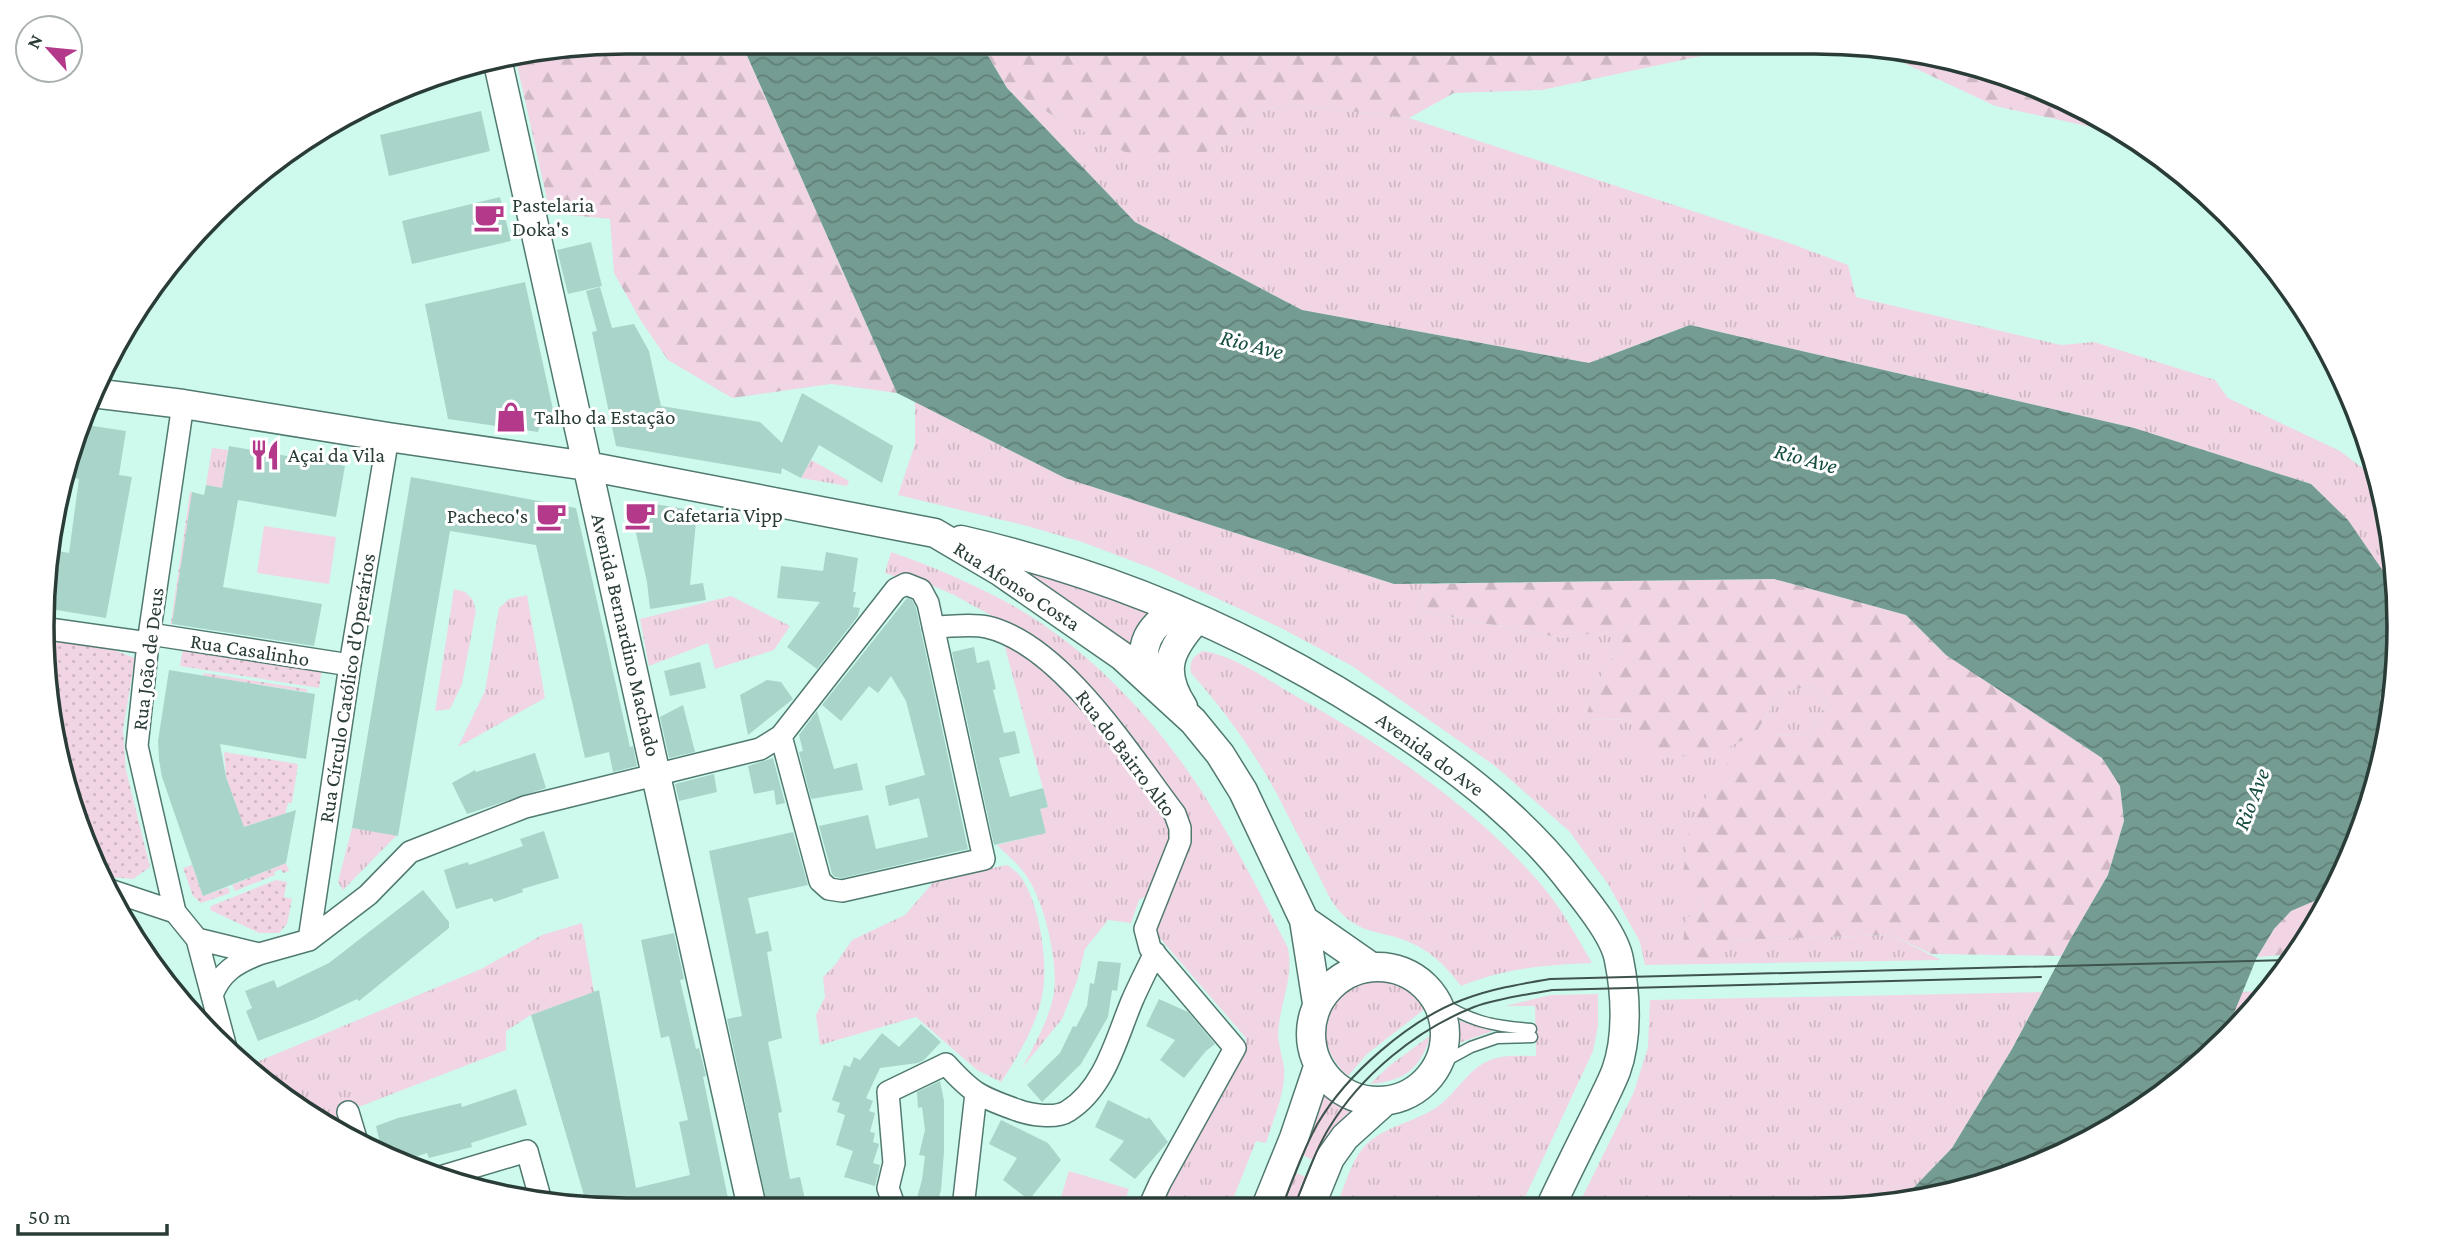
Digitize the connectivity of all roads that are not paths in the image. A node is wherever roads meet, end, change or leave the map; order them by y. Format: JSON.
{"nodes":[{"id":1,"x":500,"y":68,"type":"edge"},
{"id":2,"x":104,"y":394,"type":"edge"},
{"id":3,"x":183,"y":404,"type":"junction"},
{"id":4,"x":388,"y":437,"type":"junction"},
{"id":5,"x":587,"y":466,"type":"junction"},
{"id":6,"x":935,"y":533,"type":"junction"},
{"id":7,"x":1187,"y":614,"type":"junction"},
{"id":8,"x":933,"y":627,"type":"junction"},
{"id":9,"x":54,"y":629,"type":"edge"},
{"id":10,"x":149,"y":638,"type":"junction"},
{"id":11,"x":350,"y":666,"type":"junction"},
{"id":12,"x":1147,"y":678,"type":"junction"},
{"id":13,"x":1193,"y":721,"type":"junction"},
{"id":14,"x":781,"y":737,"type":"junction"},
{"id":15,"x":657,"y":773,"type":"junction"},
{"id":16,"x":121,"y":894,"type":"edge"},
{"id":17,"x":174,"y":912,"type":"junction"},
{"id":18,"x":1304,"y":920,"type":"junction"},
{"id":19,"x":197,"y":939,"type":"junction"},
{"id":20,"x":309,"y":940,"type":"junction"},
{"id":21,"x":1155,"y":953,"type":"junction"},
{"id":22,"x":258,"y":954,"type":"junction"},
{"id":23,"x":1370,"y":966,"type":"junction"},
{"id":24,"x":212,"y":995,"type":"junction"},
{"id":25,"x":1435,"y":999,"type":"junction"},
{"id":26,"x":1317,"y":1003,"type":"junction"},
{"id":27,"x":221,"y":1029,"type":"edge"},
{"id":28,"x":1438,"y":1065,"type":"junction"},
{"id":29,"x":1318,"y":1067,"type":"junction"},
{"id":30,"x":976,"y":1093,"type":"junction"},
{"id":31,"x":1385,"y":1101,"type":"junction"},
{"id":32,"x":348,"y":1112,"type":"dead end"},
{"id":33,"x":353,"y":1128,"type":"edge"},
{"id":34,"x":458,"y":1172,"type":"edge"},
{"id":35,"x":538,"y":1191,"type":"edge"},
{"id":36,"x":750,"y":1198,"type":"edge"},
{"id":37,"x":892,"y":1198,"type":"edge"},
{"id":38,"x":964,"y":1198,"type":"edge"},
{"id":39,"x":1153,"y":1198,"type":"edge"},
{"id":40,"x":1270,"y":1198,"type":"edge"},
{"id":41,"x":1314,"y":1198,"type":"edge"},
{"id":42,"x":1554,"y":1198,"type":"edge"}],
"edges":[{"from":1,"to":5,"type":"street","name":"Avenida Bernardino Machado"},
{"from":2,"to":3,"type":"street","name":"Rua Afonso Costa"},
{"from":3,"to":4,"type":"street","name":"Rua Afonso Costa"},
{"from":3,"to":10,"type":"street","name":"Rua João de Deus"},
{"from":4,"to":5,"type":"street","name":"Rua Afonso Costa"},
{"from":4,"to":11,"type":"street","name":"Rua Círculo Católico d'Operários"},
{"from":5,"to":6,"type":"street","name":"Rua Afonso Costa"},
{"from":5,"to":15,"type":"street","name":"Avenida Bernardino Machado"},
{"from":6,"to":7,"type":"street","name":"Avenida do Ave"},
{"from":6,"to":12,"type":"street","name":"Rua Afonso Costa"},
{"from":7,"to":12,"type":"street"},
{"from":7,"to":13,"type":"street"},
{"from":7,"to":42,"type":"street","name":"Avenida do Ave"},
{"from":8,"to":14,"type":"street"},
{"from":8,"to":14,"type":"street"},
{"from":8,"to":21,"type":"street","name":"Rua do Bairro Alto"},
{"from":9,"to":10,"type":"street","name":"Rua Casalinho"},
{"from":10,"to":11,"type":"street","name":"Rua Casalinho"},
{"from":10,"to":17,"type":"street","name":"Rua João de Deus"},
{"from":11,"to":20,"type":"street","name":"Rua Círculo Católico d'Operários"},
{"from":12,"to":13,"type":"street","name":"Rua Afonso Costa"},
{"from":13,"to":18,"type":"street","name":"Rua Afonso Costa"},
{"from":14,"to":15,"type":"street"},
{"from":15,"to":20,"type":"street"},
{"from":15,"to":36,"type":"street","name":"Avenida Bernardino Machado"},
{"from":16,"to":17,"type":"street"},
{"from":17,"to":19,"type":"street"},
{"from":18,"to":23,"type":"street","name":"Rua Afonso Costa"},
{"from":18,"to":26,"type":"street","name":"Rua Afonso Costa"},
{"from":19,"to":22,"type":"street"},
{"from":19,"to":24,"type":"street"},
{"from":20,"to":22,"type":"street"},
{"from":21,"to":30,"type":"street"},
{"from":21,"to":39,"type":"street"},
{"from":22,"to":24,"type":"street"},
{"from":23,"to":25,"type":"street"},
{"from":23,"to":26,"type":"street"},
{"from":24,"to":27,"type":"street"},
{"from":25,"to":28,"type":"street"},
{"from":25,"to":28,"type":"lane"},
{"from":26,"to":29,"type":"street"},
{"from":28,"to":31,"type":"street"},
{"from":29,"to":31,"type":"street"},
{"from":29,"to":40,"type":"street"},
{"from":30,"to":37,"type":"street"},
{"from":30,"to":38,"type":"street"},
{"from":31,"to":41,"type":"street"},
{"from":32,"to":33,"type":"street"},
{"from":34,"to":35,"type":"street"}]}
